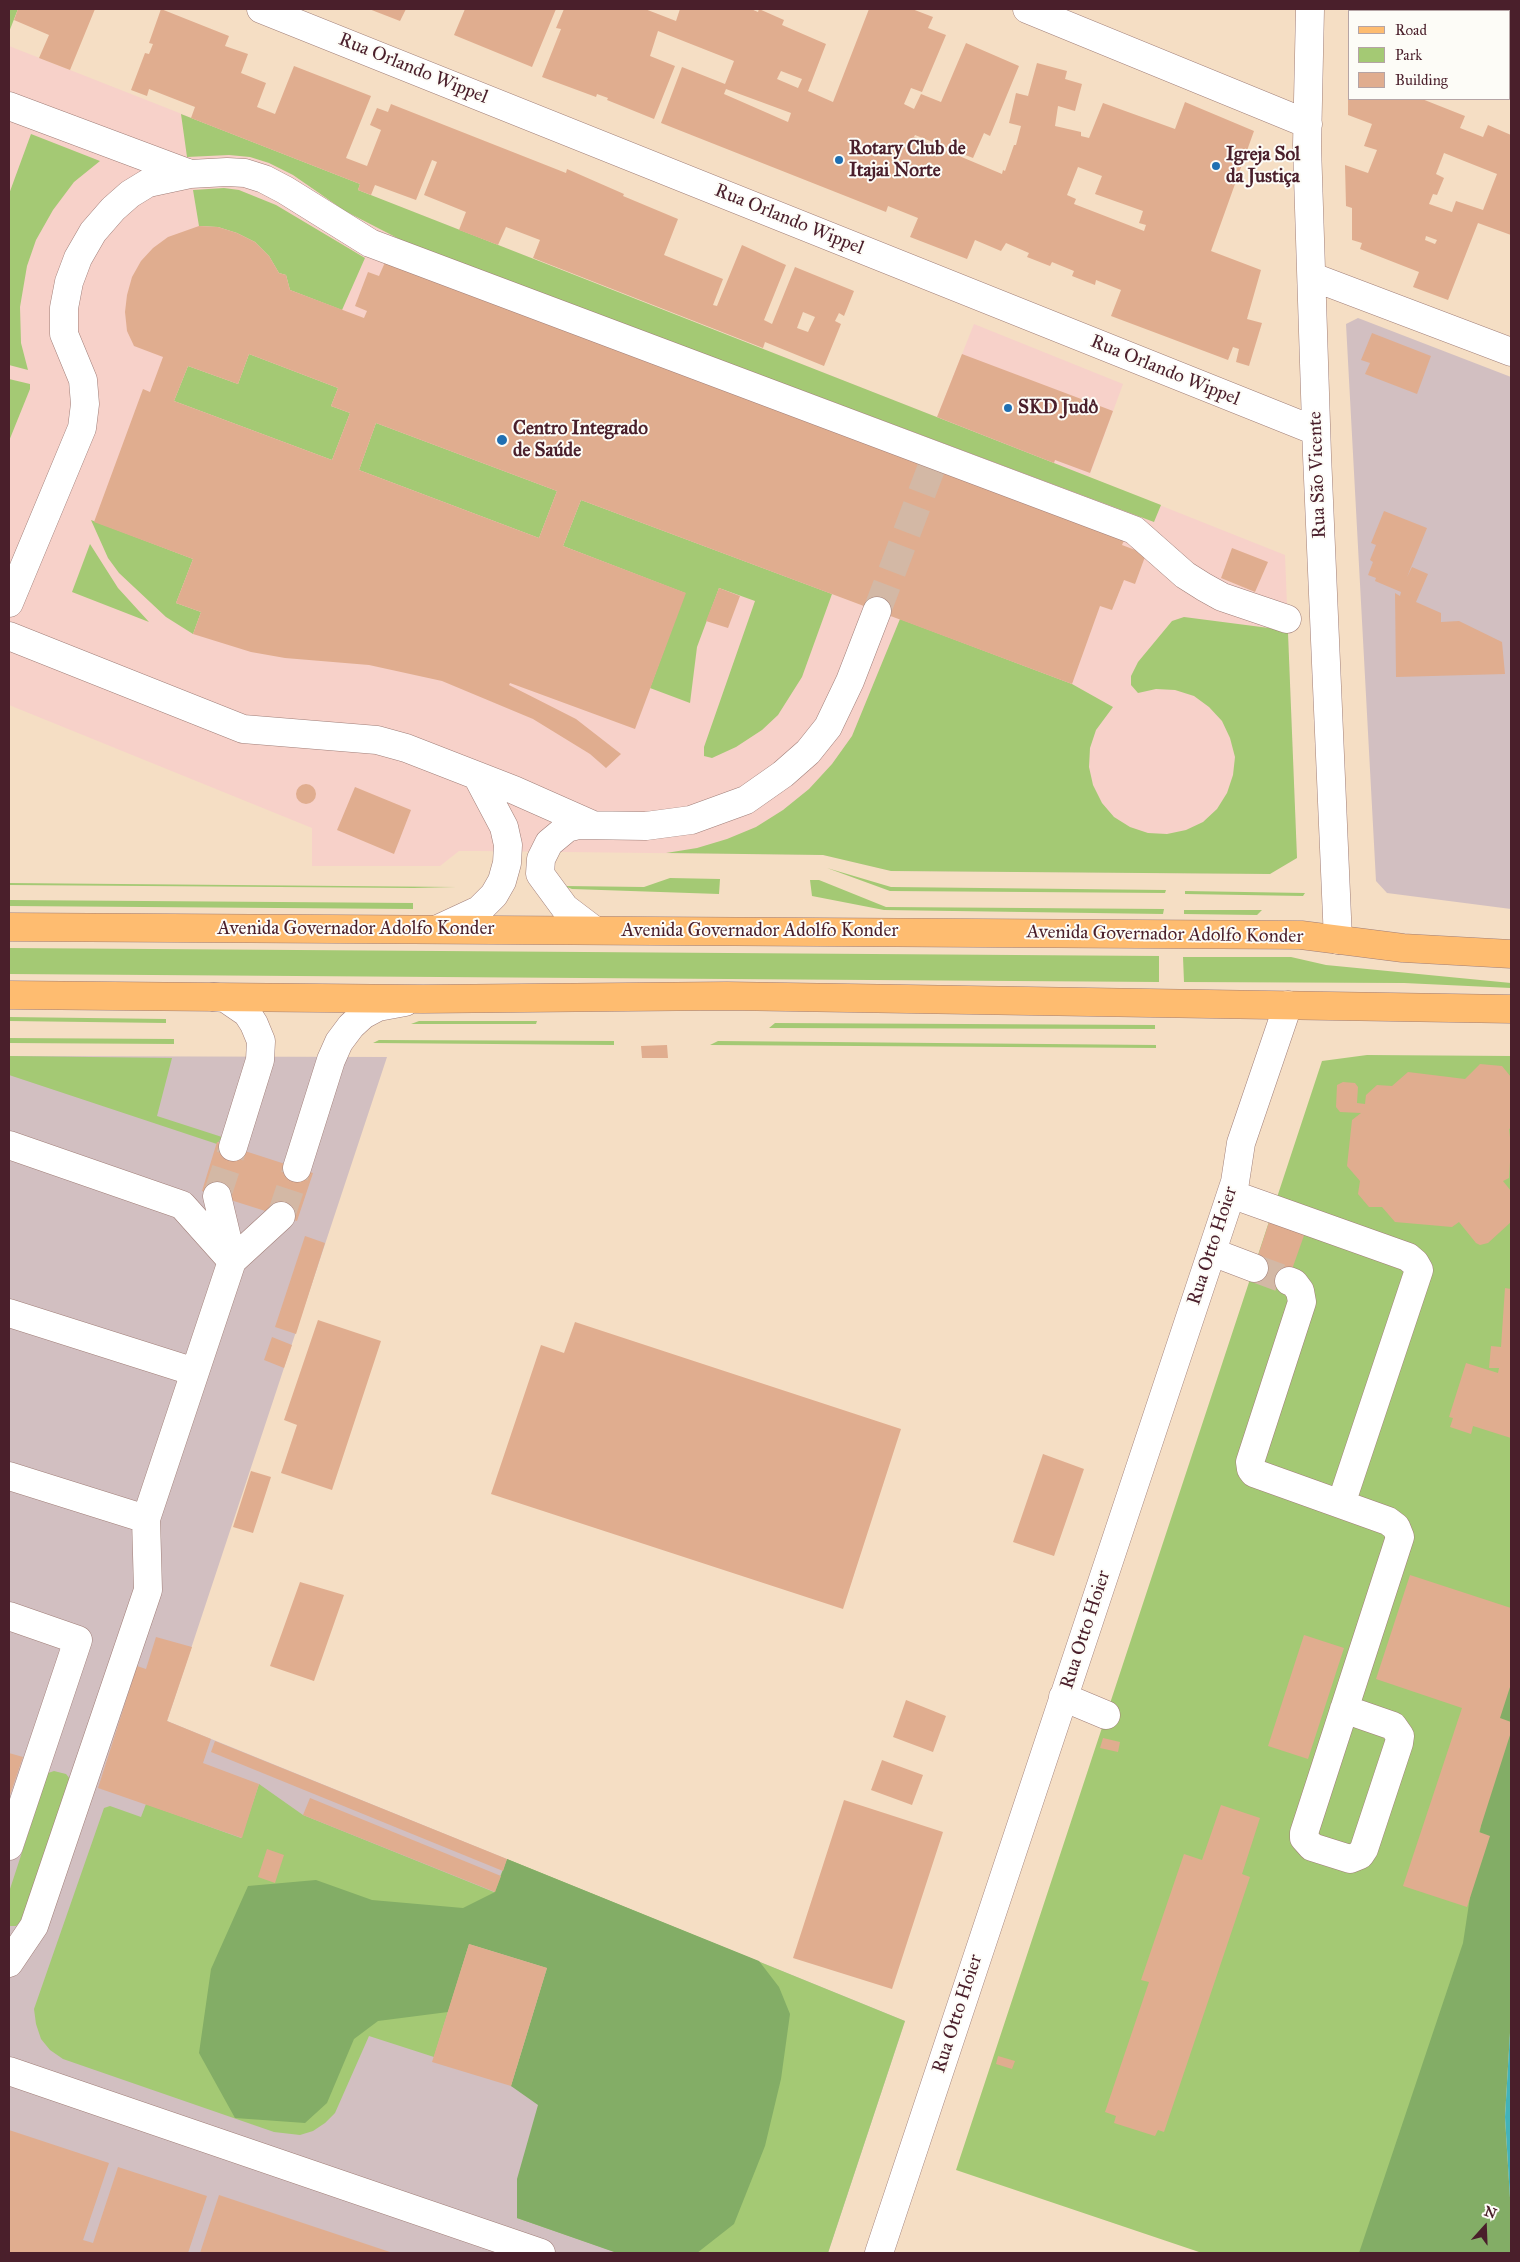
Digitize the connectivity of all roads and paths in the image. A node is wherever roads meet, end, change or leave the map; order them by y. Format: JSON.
{"nodes":[{"id":1,"x":261,"y":9,"type":"edge"},
{"id":2,"x":1027,"y":9,"type":"edge"},
{"id":3,"x":1310,"y":9,"type":"edge"},
{"id":4,"x":9,"y":106,"type":"edge"},
{"id":5,"x":1308,"y":124,"type":"junction"},
{"id":6,"x":190,"y":174,"type":"junction"},
{"id":7,"x":1313,"y":277,"type":"junction"},
{"id":8,"x":1511,"y":352,"type":"edge"},
{"id":9,"x":1316,"y":431,"type":"junction"},
{"id":10,"x":9,"y":603,"type":"edge"},
{"id":11,"x":877,"y":611,"type":"tunnel mouth"},
{"id":12,"x":1287,"y":619,"type":"dead end"},
{"id":13,"x":9,"y":636,"type":"edge"},
{"id":14,"x":477,"y":776,"type":"junction"},
{"id":15,"x":593,"y":825,"type":"junction"},
{"id":16,"x":9,"y":926,"type":"edge"},
{"id":17,"x":438,"y":929,"type":"junction"},
{"id":18,"x":594,"y":930,"type":"junction"},
{"id":19,"x":1338,"y":940,"type":"junction"},
{"id":20,"x":1511,"y":954,"type":"edge"},
{"id":21,"x":9,"y":995,"type":"edge"},
{"id":22,"x":214,"y":997,"type":"junction"},
{"id":23,"x":423,"y":998,"type":"junction"},
{"id":24,"x":1288,"y":1006,"type":"junction"},
{"id":25,"x":1511,"y":1009,"type":"edge"},
{"id":26,"x":9,"y":1145,"type":"edge"},
{"id":27,"x":233,"y":1147,"type":"tunnel mouth"},
{"id":28,"x":297,"y":1168,"type":"tunnel mouth"},
{"id":29,"x":1231,"y":1194,"type":"junction"},
{"id":30,"x":217,"y":1196,"type":"tunnel mouth"},
{"id":31,"x":281,"y":1216,"type":"tunnel mouth"},
{"id":32,"x":1212,"y":1252,"type":"junction"},
{"id":33,"x":232,"y":1261,"type":"junction"},
{"id":34,"x":1254,"y":1268,"type":"tunnel mouth"},
{"id":35,"x":1288,"y":1281,"type":"tunnel mouth"},
{"id":36,"x":9,"y":1313,"type":"edge"},
{"id":37,"x":195,"y":1372,"type":"junction"},
{"id":38,"x":9,"y":1476,"type":"edge"},
{"id":39,"x":1341,"y":1504,"type":"junction"},
{"id":40,"x":146,"y":1519,"type":"junction"},
{"id":41,"x":9,"y":1616,"type":"edge"},
{"id":42,"x":1063,"y":1697,"type":"junction"},
{"id":43,"x":1344,"y":1709,"type":"junction"},
{"id":44,"x":1106,"y":1714,"type":"dead end"},
{"id":45,"x":9,"y":1846,"type":"edge"},
{"id":46,"x":9,"y":1963,"type":"edge"},
{"id":47,"x":9,"y":2071,"type":"edge"},
{"id":48,"x":540,"y":2253,"type":"edge"},
{"id":49,"x":879,"y":2253,"type":"edge"}],
"edges":[{"from":1,"to":9,"type":"street","name":"Rua Orlando Wippel"},
{"from":2,"to":5,"type":"street"},
{"from":3,"to":5,"type":"street","name":"Rua São Vicente"},
{"from":4,"to":6,"type":"street"},
{"from":5,"to":7,"type":"street","name":"Rua São Vicente"},
{"from":6,"to":10,"type":"street"},
{"from":6,"to":12,"type":"street"},
{"from":7,"to":8,"type":"street"},
{"from":7,"to":9,"type":"street","name":"Rua São Vicente"},
{"from":9,"to":19,"type":"street","name":"Rua São Vicente"},
{"from":11,"to":15,"type":"street"},
{"from":13,"to":14,"type":"street"},
{"from":14,"to":15,"type":"street"},
{"from":14,"to":17,"type":"street"},
{"from":15,"to":18,"type":"street"},
{"from":16,"to":17,"type":"main road","name":"Avenida Governador Adolfo Konder"},
{"from":17,"to":18,"type":"main road","name":"Avenida Governador Adolfo Konder"},
{"from":18,"to":19,"type":"main road","name":"Avenida Governador Adolfo Konder"},
{"from":19,"to":20,"type":"main road","name":"Avenida Governador Adolfo Konder"},
{"from":21,"to":22,"type":"main road"},
{"from":22,"to":23,"type":"main road"},
{"from":22,"to":27,"type":"street"},
{"from":23,"to":24,"type":"main road"},
{"from":23,"to":28,"type":"street"},
{"from":24,"to":25,"type":"main road"},
{"from":24,"to":29,"type":"street","name":"Rua Otto Hoier"},
{"from":26,"to":33,"type":"street"},
{"from":29,"to":32,"type":"street","name":"Rua Otto Hoier"},
{"from":29,"to":39,"type":"street"},
{"from":30,"to":33,"type":"street"},
{"from":31,"to":33,"type":"street"},
{"from":32,"to":34,"type":"street"},
{"from":32,"to":42,"type":"street","name":"Rua Otto Hoier"},
{"from":33,"to":37,"type":"street"},
{"from":35,"to":39,"type":"street"},
{"from":36,"to":37,"type":"street"},
{"from":37,"to":40,"type":"street"},
{"from":38,"to":40,"type":"street"},
{"from":39,"to":43,"type":"street"},
{"from":40,"to":46,"type":"street"},
{"from":41,"to":45,"type":"street"},
{"from":42,"to":44,"type":"street"},
{"from":42,"to":49,"type":"street","name":"Rua Otto Hoier"},
{"from":43,"to":43,"type":"street"},
{"from":47,"to":48,"type":"street"}]}
